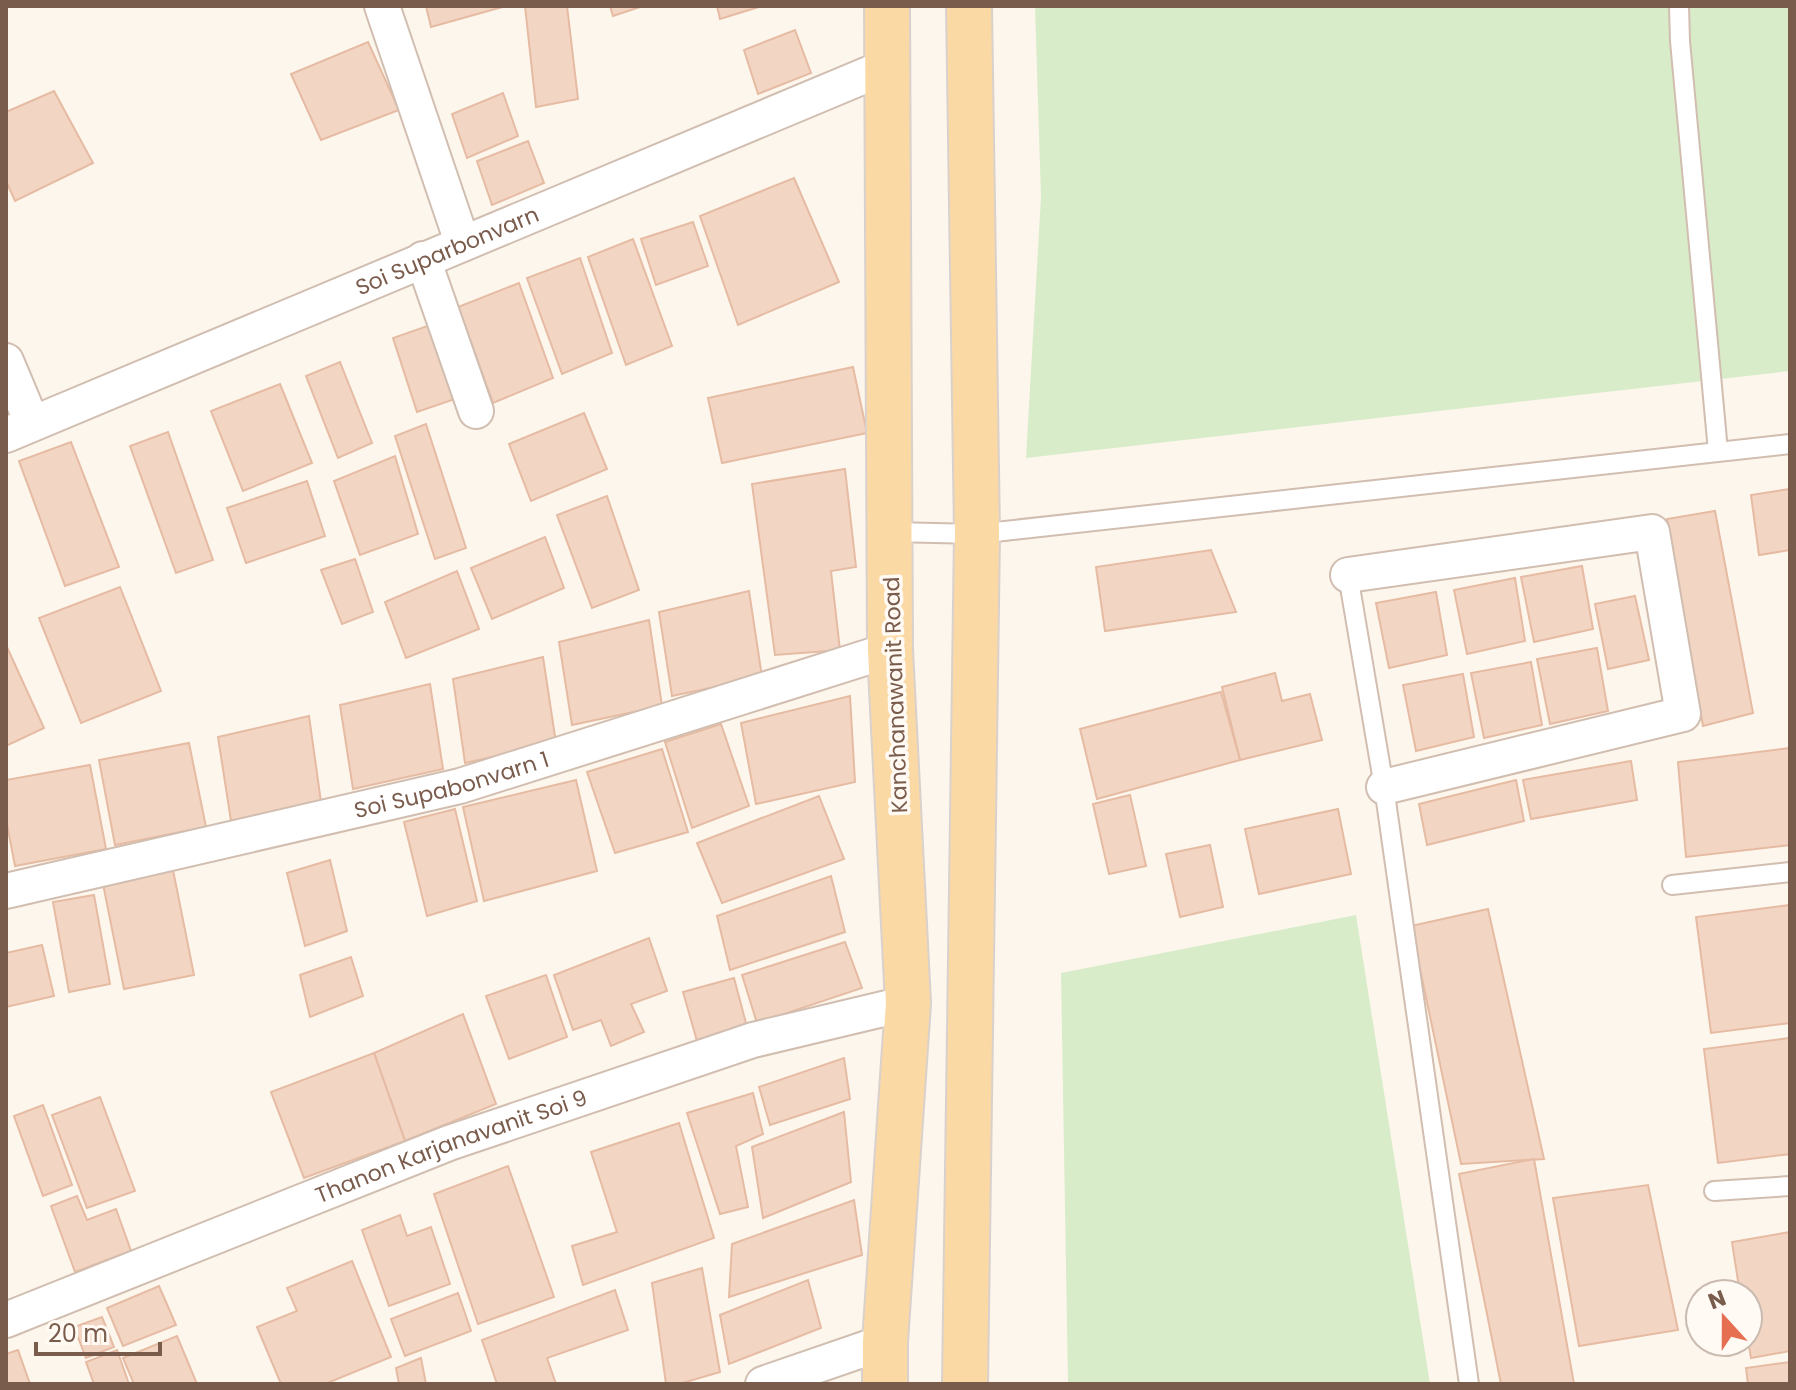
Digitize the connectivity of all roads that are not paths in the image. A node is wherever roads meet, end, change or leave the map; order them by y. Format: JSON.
{"nodes":[{"id":1,"x":382,"y":6,"type":"edge"},
{"id":2,"x":887,"y":6,"type":"edge"},
{"id":3,"x":969,"y":6,"type":"edge"},
{"id":4,"x":1679,"y":6,"type":"edge"},
{"id":5,"x":888,"y":66,"type":"junction"},
{"id":6,"x":462,"y":242,"type":"junction"},
{"id":7,"x":423,"y":259,"type":"junction"},
{"id":8,"x":6,"y":361,"type":"edge"},
{"id":9,"x":476,"y":411,"type":"dead end"},
{"id":10,"x":19,"y":429,"type":"edge"},
{"id":11,"x":1790,"y":444,"type":"edge"},
{"id":12,"x":1718,"y":451,"type":"junction"},
{"id":13,"x":892,"y":532,"type":"junction"},
{"id":14,"x":977,"y":534,"type":"junction"},
{"id":15,"x":1348,"y":575,"type":"joint"},
{"id":16,"x":890,"y":650,"type":"junction"},
{"id":17,"x":1384,"y":787,"type":"junction"},
{"id":18,"x":1790,"y":872,"type":"edge"},
{"id":19,"x":1672,"y":885,"type":"dead end"},
{"id":20,"x":6,"y":891,"type":"edge"},
{"id":21,"x":908,"y":1003,"type":"junction"},
{"id":22,"x":1790,"y":1186,"type":"edge"},
{"id":23,"x":1714,"y":1191,"type":"dead end"},
{"id":24,"x":6,"y":1320,"type":"edge"},
{"id":25,"x":885,"y":1363,"type":"edge"},
{"id":26,"x":763,"y":1384,"type":"edge"},
{"id":27,"x":965,"y":1384,"type":"edge"},
{"id":28,"x":1469,"y":1384,"type":"edge"}],
"edges":[{"from":1,"to":6,"type":"street"},
{"from":2,"to":5,"type":"main road","name":"Kanchanawanit Road"},
{"from":3,"to":14,"type":"main road"},
{"from":4,"to":12,"type":"lane"},
{"from":5,"to":6,"type":"street","name":"Soi Suparbonvarn"},
{"from":5,"to":13,"type":"main road","name":"Kanchanawanit Road"},
{"from":6,"to":7,"type":"street","name":"Soi Suparbonvarn"},
{"from":7,"to":9,"type":"street"},
{"from":7,"to":10,"type":"street","name":"Soi Suparbonvarn"},
{"from":8,"to":10,"type":"street"},
{"from":11,"to":12,"type":"lane"},
{"from":12,"to":14,"type":"lane"},
{"from":13,"to":14,"type":"lane"},
{"from":13,"to":16,"type":"main road","name":"Kanchanawanit Road"},
{"from":14,"to":27,"type":"main road"},
{"from":15,"to":17,"type":"lane"},
{"from":15,"to":17,"type":"street"},
{"from":16,"to":20,"type":"street","name":"Soi Supabonvarn 1"},
{"from":16,"to":21,"type":"main road","name":"Kanchanawanit Road"},
{"from":17,"to":28,"type":"lane"},
{"from":18,"to":19,"type":"lane"},
{"from":21,"to":24,"type":"street","name":"Thanon Karjanavanit Soi 9"},
{"from":21,"to":25,"type":"main road","name":"Kanchanawanit Road"},
{"from":22,"to":23,"type":"lane"},
{"from":25,"to":26,"type":"street"}]}
